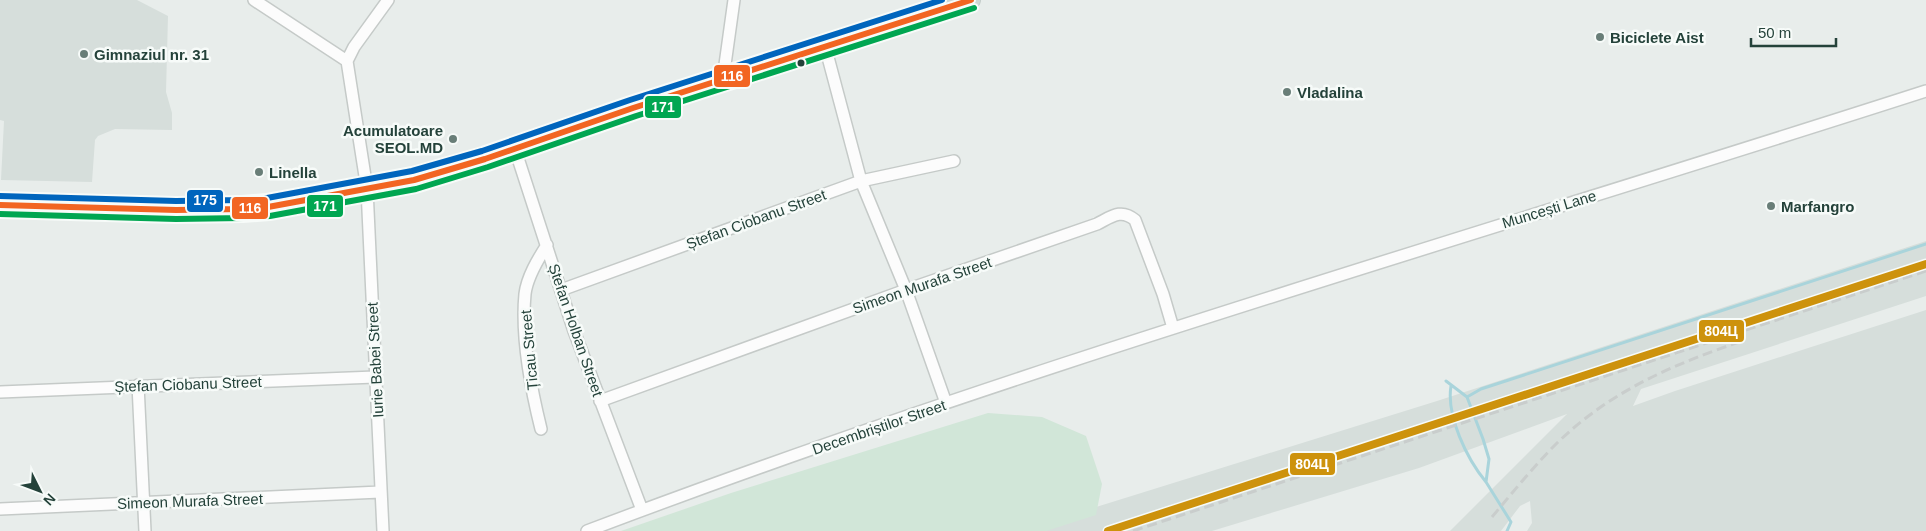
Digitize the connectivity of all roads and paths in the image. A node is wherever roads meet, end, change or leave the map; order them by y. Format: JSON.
{"nodes":[{"id":1,"x":254,"y":0,"type":"edge"},
{"id":2,"x":388,"y":0,"type":"edge"},
{"id":3,"x":734,"y":0,"type":"edge"},
{"id":4,"x":971,"y":0,"type":"edge"},
{"id":5,"x":825,"y":46,"type":"junction"},
{"id":6,"x":347,"y":61,"type":"junction"},
{"id":7,"x":723,"y":80,"type":"junction"},
{"id":8,"x":1926,"y":90,"type":"edge"},
{"id":9,"x":515,"y":149,"type":"junction"},
{"id":10,"x":954,"y":161,"type":"dead end"},
{"id":11,"x":861,"y":181,"type":"junction"},
{"id":12,"x":367,"y":189,"type":"junction"},
{"id":13,"x":0,"y":205,"type":"edge"},
{"id":14,"x":547,"y":245,"type":"junction"},
{"id":15,"x":561,"y":290,"type":"junction"},
{"id":16,"x":906,"y":290,"type":"junction"},
{"id":17,"x":1173,"y":328,"type":"junction"},
{"id":18,"x":375,"y":377,"type":"junction"},
{"id":19,"x":138,"y":385,"type":"junction"},
{"id":20,"x":0,"y":392,"type":"edge"},
{"id":21,"x":600,"y":402,"type":"junction"},
{"id":22,"x":946,"y":403,"type":"junction"},
{"id":23,"x":541,"y":428,"type":"dead end"},
{"id":24,"x":380,"y":492,"type":"junction"},
{"id":25,"x":144,"y":504,"type":"junction"},
{"id":26,"x":0,"y":509,"type":"edge"},
{"id":27,"x":642,"y":510,"type":"junction"},
{"id":28,"x":145,"y":531,"type":"edge"},
{"id":29,"x":383,"y":531,"type":"edge"},
{"id":30,"x":587,"y":531,"type":"edge"}],
"edges":[{"from":1,"to":6,"type":"street"},
{"from":2,"to":6,"type":"street"},
{"from":3,"to":7,"type":"street"},
{"from":4,"to":5,"type":"main road"},
{"from":5,"to":7,"type":"main road"},
{"from":5,"to":11,"type":"street"},
{"from":6,"to":12,"type":"street","name":"Iurie Babei Street"},
{"from":7,"to":9,"type":"main road"},
{"from":8,"to":17,"type":"street","name":"Muncești Lane"},
{"from":9,"to":12,"type":"main road"},
{"from":9,"to":14,"type":"street","name":"Ștefan Holban Street"},
{"from":10,"to":11,"type":"street","name":"Ștefan Ciobanu Street"},
{"from":11,"to":15,"type":"street","name":"Ștefan Ciobanu Street"},
{"from":11,"to":16,"type":"street"},
{"from":12,"to":13,"type":"main road"},
{"from":12,"to":18,"type":"street","name":"Iurie Babei Street"},
{"from":14,"to":15,"type":"street","name":"Ștefan Holban Street"},
{"from":14,"to":23,"type":"street","name":"Țicau Street"},
{"from":15,"to":21,"type":"street","name":"Ștefan Holban Street"},
{"from":16,"to":17,"type":"street","name":"Simeon Murafa Street"},
{"from":16,"to":21,"type":"street","name":"Simeon Murafa Street"},
{"from":16,"to":22,"type":"street"},
{"from":17,"to":22,"type":"street","name":"Decembriștilor Street"},
{"from":18,"to":19,"type":"street","name":"Ștefan Ciobanu Street"},
{"from":18,"to":24,"type":"street","name":"Iurie Babei Street"},
{"from":19,"to":20,"type":"street","name":"Ștefan Ciobanu Street"},
{"from":19,"to":25,"type":"street"},
{"from":21,"to":27,"type":"street","name":"Ștefan Holban Street"},
{"from":22,"to":27,"type":"street","name":"Decembriștilor Street"},
{"from":24,"to":25,"type":"street","name":"Simeon Murafa Street"},
{"from":24,"to":29,"type":"street","name":"Iurie Babei Street"},
{"from":25,"to":26,"type":"street","name":"Simeon Murafa Street"},
{"from":25,"to":28,"type":"street"},
{"from":27,"to":30,"type":"street","name":"Decembriștilor Street"}]}
